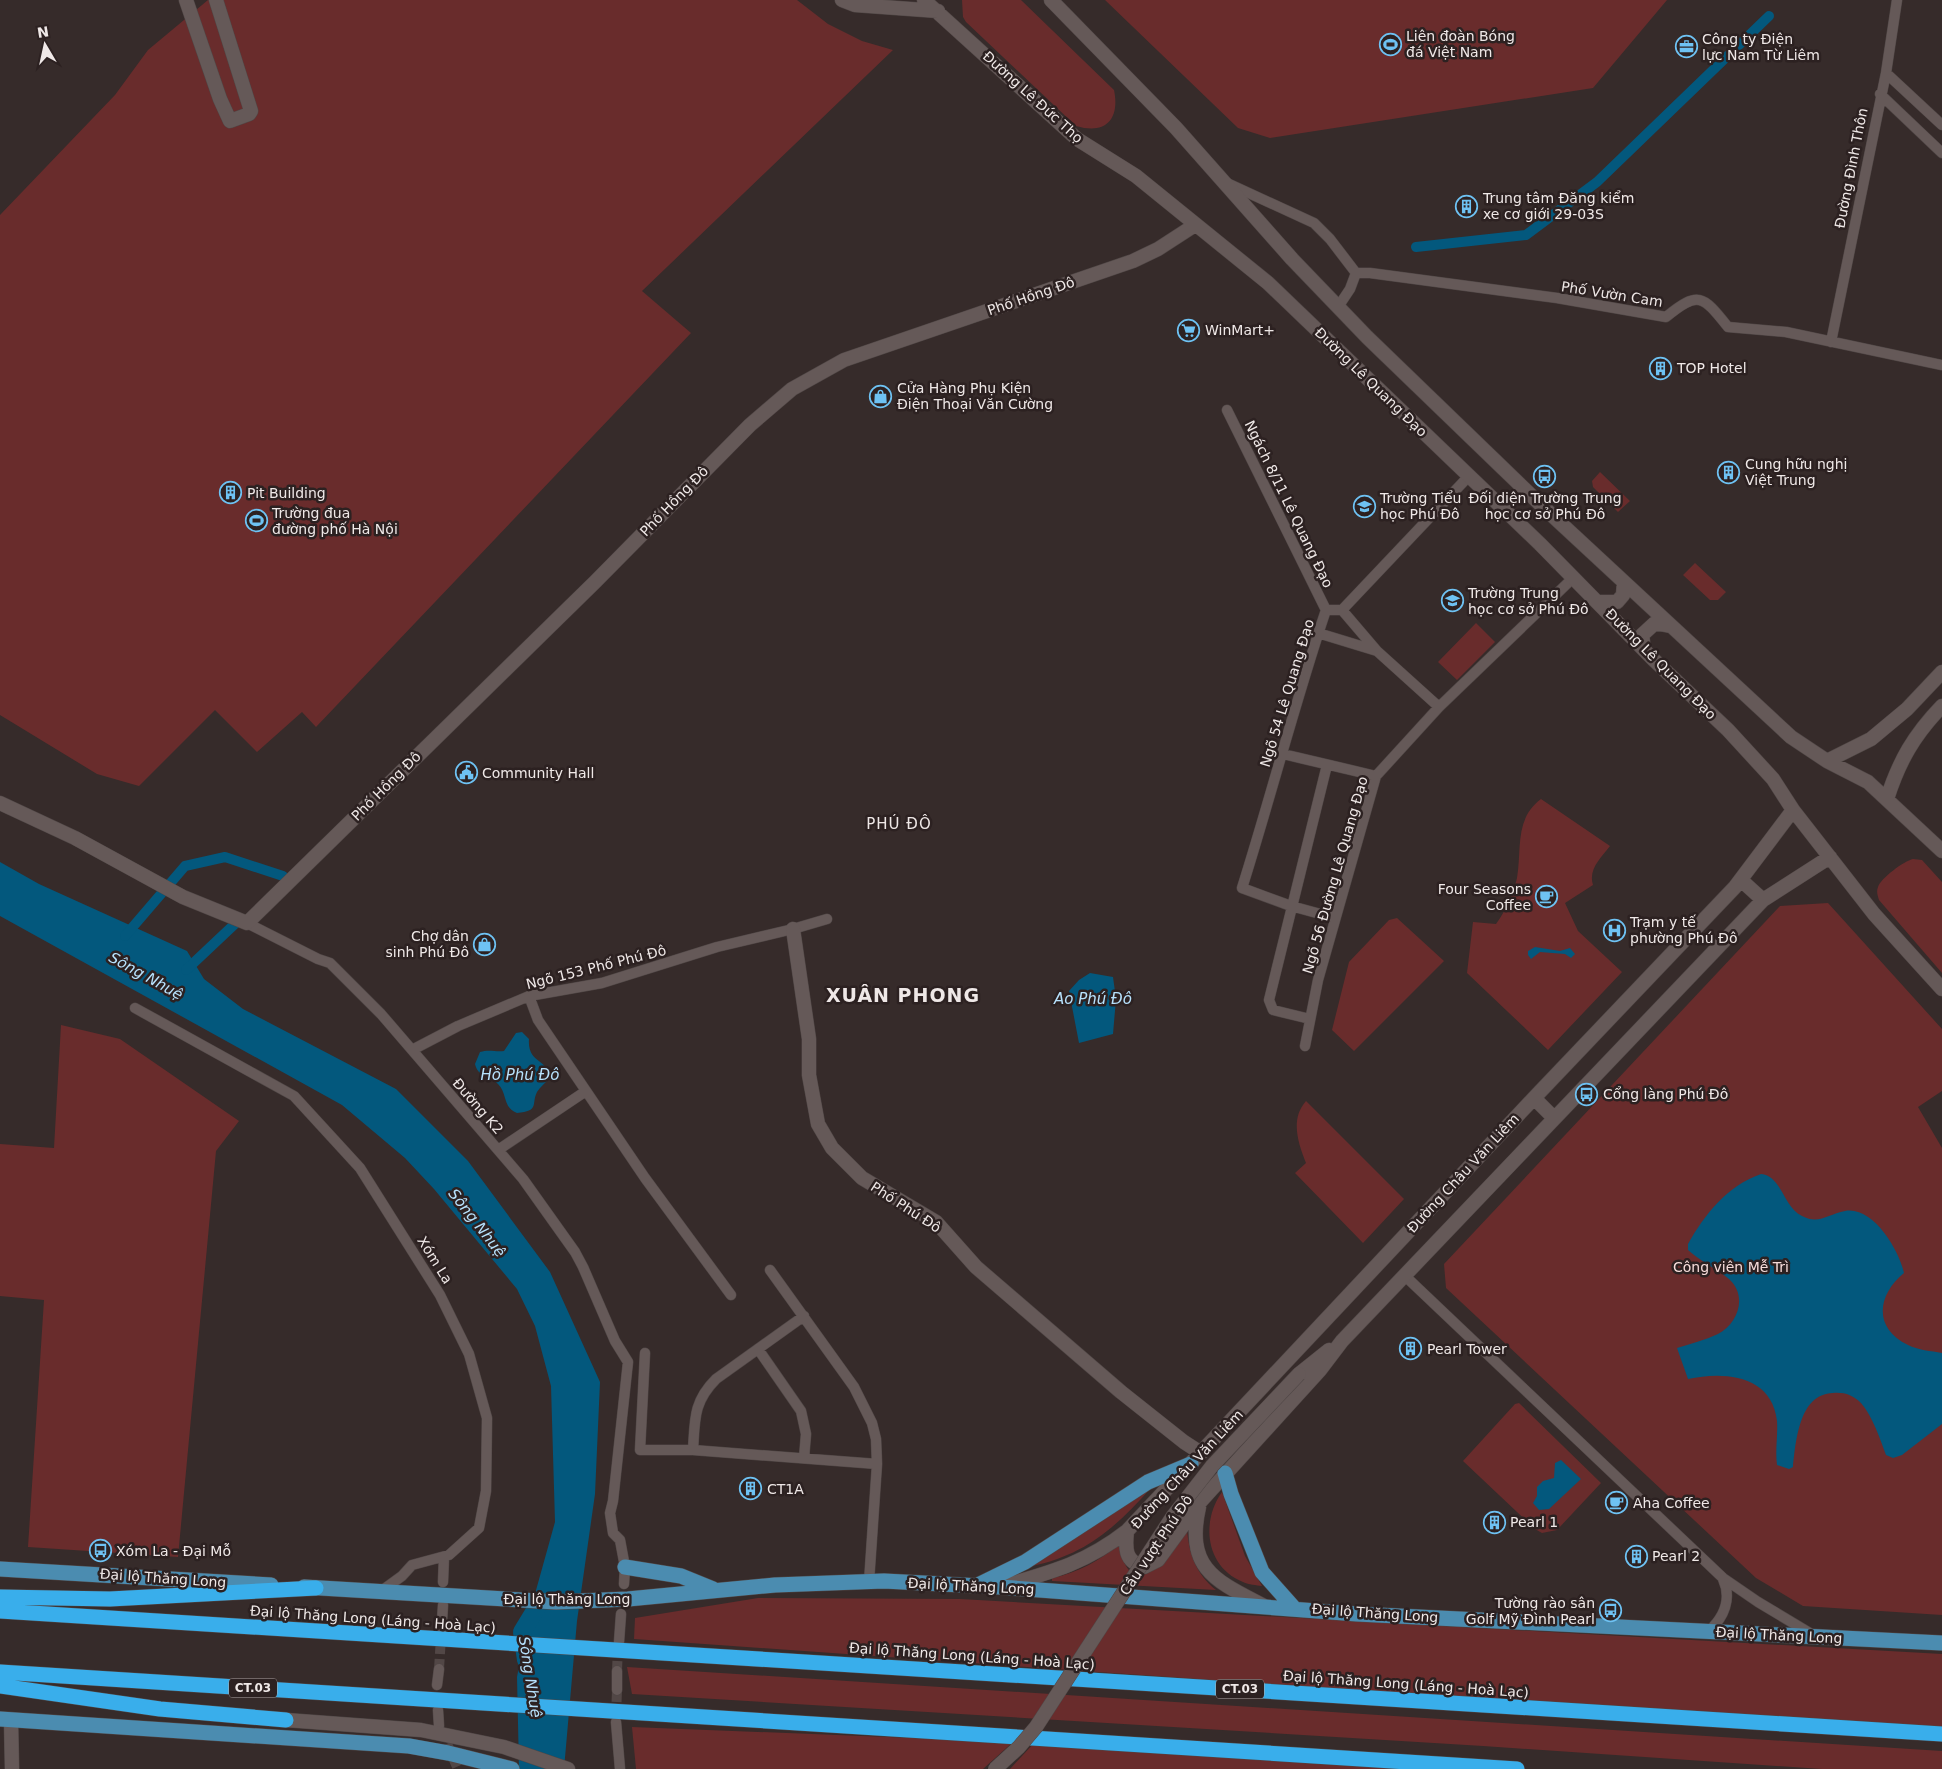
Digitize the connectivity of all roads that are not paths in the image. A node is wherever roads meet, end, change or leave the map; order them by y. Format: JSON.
{"nodes":[{"id":1,"x":186,"y":0,"type":"edge"},
{"id":2,"x":216,"y":0,"type":"edge"},
{"id":3,"x":842,"y":0,"type":"edge"},
{"id":4,"x":924,"y":0,"type":"edge"},
{"id":5,"x":1051,"y":0,"type":"edge"},
{"id":6,"x":1897,"y":0,"type":"edge"},
{"id":7,"x":938,"y":11,"type":"junction"},
{"id":8,"x":1886,"y":73,"type":"junction"},
{"id":9,"x":1880,"y":94,"type":"junction"},
{"id":10,"x":1942,"y":125,"type":"edge"},
{"id":11,"x":1942,"y":153,"type":"edge"},
{"id":12,"x":1224,"y":182,"type":"junction"},
{"id":13,"x":1195,"y":225,"type":"junction"},
{"id":14,"x":1356,"y":273,"type":"junction"},
{"id":15,"x":1338,"y":307,"type":"junction"},
{"id":16,"x":1830,"y":342,"type":"junction"},
{"id":17,"x":1942,"y":365,"type":"edge"},
{"id":18,"x":1227,"y":410,"type":"dead end"},
{"id":19,"x":1468,"y":477,"type":"junction"},
{"id":20,"x":1574,"y":578,"type":"junction"},
{"id":21,"x":1624,"y":582,"type":"junction"},
{"id":22,"x":1599,"y":602,"type":"junction"},
{"id":23,"x":1326,"y":610,"type":"junction"},
{"id":24,"x":1342,"y":610,"type":"junction"},
{"id":25,"x":1670,"y":626,"type":"junction"},
{"id":26,"x":1318,"y":633,"type":"junction"},
{"id":27,"x":1644,"y":649,"type":"junction"},
{"id":28,"x":1377,"y":651,"type":"junction"},
{"id":29,"x":1942,"y":672,"type":"edge"},
{"id":30,"x":1942,"y":706,"type":"edge"},
{"id":31,"x":1440,"y":707,"type":"junction"},
{"id":32,"x":1907,"y":709,"type":"junction"},
{"id":33,"x":1924,"y":725,"type":"junction"},
{"id":34,"x":1283,"y":754,"type":"junction"},
{"id":35,"x":1827,"y":761,"type":"junction"},
{"id":36,"x":1327,"y":765,"type":"junction"},
{"id":37,"x":1376,"y":776,"type":"junction"},
{"id":38,"x":1887,"y":799,"type":"junction"},
{"id":39,"x":0,"y":803,"type":"edge"},
{"id":40,"x":1793,"y":810,"type":"junction"},
{"id":41,"x":1942,"y":851,"type":"edge"},
{"id":42,"x":1830,"y":857,"type":"junction"},
{"id":43,"x":1741,"y":880,"type":"junction"},
{"id":44,"x":1763,"y":900,"type":"junction"},
{"id":45,"x":1291,"y":906,"type":"junction"},
{"id":46,"x":1335,"y":918,"type":"junction"},
{"id":47,"x":827,"y":919,"type":"dead end"},
{"id":48,"x":248,"y":923,"type":"junction"},
{"id":49,"x":793,"y":929,"type":"junction"},
{"id":50,"x":1942,"y":989,"type":"edge"},
{"id":51,"x":529,"y":996,"type":"junction"},
{"id":52,"x":135,"y":1008,"type":"dead end"},
{"id":53,"x":1310,"y":1019,"type":"junction"},
{"id":54,"x":1305,"y":1046,"type":"dead end"},
{"id":55,"x":412,"y":1050,"type":"junction"},
{"id":56,"x":586,"y":1090,"type":"junction"},
{"id":57,"x":1534,"y":1098,"type":"junction"},
{"id":58,"x":1554,"y":1118,"type":"junction"},
{"id":59,"x":498,"y":1150,"type":"junction"},
{"id":60,"x":770,"y":1270,"type":"dead end"},
{"id":61,"x":1404,"y":1275,"type":"junction"},
{"id":62,"x":731,"y":1295,"type":"dead end"},
{"id":63,"x":804,"y":1316,"type":"junction"},
{"id":64,"x":1342,"y":1341,"type":"junction"},
{"id":65,"x":758,"y":1349,"type":"junction"},
{"id":66,"x":645,"y":1353,"type":"dead end"},
{"id":67,"x":693,"y":1450,"type":"junction"},
{"id":68,"x":804,"y":1458,"type":"junction"},
{"id":69,"x":1196,"y":1458,"type":"junction"},
{"id":70,"x":877,"y":1464,"type":"junction"},
{"id":71,"x":1225,"y":1473,"type":"junction"},
{"id":72,"x":1201,"y":1501,"type":"junction"},
{"id":73,"x":1128,"y":1531,"type":"junction"},
{"id":74,"x":444,"y":1557,"type":"junction"},
{"id":75,"x":625,"y":1567,"type":"junction"},
{"id":76,"x":0,"y":1569,"type":"edge"},
{"id":77,"x":1723,"y":1578,"type":"junction"},
{"id":78,"x":443,"y":1582,"type":"dead end"},
{"id":79,"x":870,"y":1582,"type":"junction"},
{"id":80,"x":624,"y":1584,"type":"dead end"},
{"id":81,"x":976,"y":1586,"type":"junction"},
{"id":82,"x":1000,"y":1587,"type":"junction"},
{"id":83,"x":316,"y":1588,"type":"junction"},
{"id":84,"x":715,"y":1590,"type":"junction"},
{"id":85,"x":379,"y":1593,"type":"junction"},
{"id":86,"x":0,"y":1597,"type":"edge"},
{"id":87,"x":443,"y":1605,"type":"dead end"},
{"id":88,"x":1264,"y":1606,"type":"junction"},
{"id":89,"x":1294,"y":1608,"type":"junction"},
{"id":90,"x":0,"y":1611,"type":"edge"},
{"id":91,"x":622,"y":1614,"type":"dead end"},
{"id":92,"x":1709,"y":1632,"type":"junction"},
{"id":93,"x":441,"y":1637,"type":"tunnel mouth"},
{"id":94,"x":1816,"y":1637,"type":"junction"},
{"id":95,"x":619,"y":1642,"type":"tunnel mouth"},
{"id":96,"x":1942,"y":1643,"type":"edge"},
{"id":97,"x":439,"y":1669,"type":"tunnel mouth"},
{"id":98,"x":0,"y":1672,"type":"edge"},
{"id":99,"x":618,"y":1672,"type":"tunnel mouth"},
{"id":100,"x":437,"y":1685,"type":"dead end"},
{"id":101,"x":0,"y":1686,"type":"edge"},
{"id":102,"x":617,"y":1690,"type":"tunnel mouth"},
{"id":103,"x":438,"y":1710,"type":"dead end"},
{"id":104,"x":6,"y":1720,"type":"edge"},
{"id":105,"x":286,"y":1720,"type":"junction"},
{"id":106,"x":616,"y":1722,"type":"tunnel mouth"},
{"id":107,"x":439,"y":1726,"type":"tunnel mouth"},
{"id":108,"x":161,"y":1729,"type":"junction"},
{"id":109,"x":1942,"y":1734,"type":"edge"},
{"id":110,"x":487,"y":1766,"type":"edge"},
{"id":111,"x":510,"y":1768,"type":"edge"},
{"id":112,"x":12,"y":1769,"type":"edge"},
{"id":113,"x":568,"y":1769,"type":"edge"},
{"id":114,"x":620,"y":1769,"type":"edge"},
{"id":115,"x":995,"y":1769,"type":"edge"},
{"id":116,"x":1517,"y":1769,"type":"edge"}],
"edges":[{"from":1,"to":2,"type":"main road"},
{"from":3,"to":7,"type":"main road"},
{"from":4,"to":7,"type":"main road","name":"Đường Lê Đức Thọ"},
{"from":5,"to":12,"type":"main road"},
{"from":6,"to":8,"type":"street","name":"Đường Đình Thôn"},
{"from":7,"to":13,"type":"main road","name":"Đường Lê Đức Thọ"},
{"from":8,"to":9,"type":"street","name":"Đường Đình Thôn"},
{"from":8,"to":10,"type":"street"},
{"from":9,"to":11,"type":"street"},
{"from":9,"to":16,"type":"street","name":"Đường Đình Thôn"},
{"from":12,"to":14,"type":"street"},
{"from":12,"to":15,"type":"main road"},
{"from":13,"to":19,"type":"main road","name":"Đường Lê Quang Đạo"},
{"from":13,"to":48,"type":"main road","name":"Phố Hồng Đô"},
{"from":14,"to":15,"type":"street"},
{"from":14,"to":16,"type":"street","name":"Phố Vườn Cam"},
{"from":15,"to":21,"type":"main road"},
{"from":16,"to":17,"type":"street","name":"Phố Vườn Cam"},
{"from":18,"to":23,"type":"street","name":"Ngách 8/11 Lê Quang Đạo"},
{"from":19,"to":20,"type":"main road","name":"Đường Lê Quang Đạo"},
{"from":19,"to":24,"type":"street"},
{"from":20,"to":22,"type":"main road","name":"Đường Lê Quang Đạo"},
{"from":20,"to":31,"type":"street","name":"Ngõ 56 Đường Lê Quang Đạo"},
{"from":21,"to":22,"type":"main road"},
{"from":21,"to":25,"type":"main road"},
{"from":22,"to":27,"type":"main road","name":"Đường Lê Quang Đạo"},
{"from":23,"to":24,"type":"street","name":"Ngõ 54 Lê Quang Đạo"},
{"from":23,"to":26,"type":"street","name":"Ngõ 54 Lê Quang Đạo"},
{"from":24,"to":28,"type":"street"},
{"from":25,"to":27,"type":"main road"},
{"from":25,"to":35,"type":"main road"},
{"from":26,"to":28,"type":"street"},
{"from":26,"to":34,"type":"street","name":"Ngõ 54 Lê Quang Đạo"},
{"from":27,"to":40,"type":"main road","name":"Đường Lê Quang Đạo"},
{"from":28,"to":31,"type":"street"},
{"from":29,"to":32,"type":"main road"},
{"from":30,"to":33,"type":"main road"},
{"from":31,"to":37,"type":"street","name":"Ngõ 56 Đường Lê Quang Đạo"},
{"from":32,"to":33,"type":"main road"},
{"from":32,"to":35,"type":"main road"},
{"from":33,"to":38,"type":"main road"},
{"from":34,"to":36,"type":"street"},
{"from":34,"to":45,"type":"street","name":"Ngõ 54 Lê Quang Đạo"},
{"from":35,"to":38,"type":"main road"},
{"from":36,"to":37,"type":"street"},
{"from":36,"to":45,"type":"street"},
{"from":37,"to":46,"type":"street","name":"Ngõ 56 Đường Lê Quang Đạo"},
{"from":38,"to":41,"type":"main road"},
{"from":39,"to":48,"type":"main road"},
{"from":40,"to":42,"type":"main road","name":"Đường Lê Quang Đạo"},
{"from":40,"to":43,"type":"main road","name":"Đường Châu Văn Liêm"},
{"from":42,"to":44,"type":"main road","name":"Đường Châu Văn Liêm"},
{"from":42,"to":50,"type":"main road","name":"Đường Lê Quang Đạo"},
{"from":43,"to":44,"type":"main road"},
{"from":43,"to":57,"type":"main road","name":"Đường Châu Văn Liêm"},
{"from":44,"to":58,"type":"main road","name":"Đường Châu Văn Liêm"},
{"from":45,"to":46,"type":"street"},
{"from":45,"to":53,"type":"street"},
{"from":46,"to":53,"type":"street","name":"Ngõ 56 Đường Lê Quang Đạo"},
{"from":47,"to":49,"type":"street"},
{"from":48,"to":55,"type":"street","name":"Đường K2"},
{"from":49,"to":51,"type":"street","name":"Ngõ 153 Phố Phú Đô"},
{"from":49,"to":69,"type":"main road","name":"Phố Phú Đô"},
{"from":51,"to":55,"type":"street","name":"Ngõ 153 Phố Phú Đô"},
{"from":51,"to":56,"type":"street"},
{"from":52,"to":74,"type":"street","name":"Xóm La"},
{"from":53,"to":54,"type":"street","name":"Ngõ 56 Đường Lê Quang Đạo"},
{"from":55,"to":59,"type":"street","name":"Đường K2"},
{"from":56,"to":59,"type":"street"},
{"from":56,"to":62,"type":"street"},
{"from":57,"to":58,"type":"main road"},
{"from":57,"to":69,"type":"main road","name":"Đường Châu Văn Liêm"},
{"from":58,"to":61,"type":"main road","name":"Đường Châu Văn Liêm"},
{"from":59,"to":75,"type":"street","name":"Đường K2"},
{"from":60,"to":63,"type":"street"},
{"from":61,"to":64,"type":"main road","name":"Đường Châu Văn Liêm"},
{"from":61,"to":77,"type":"street"},
{"from":63,"to":65,"type":"street"},
{"from":63,"to":70,"type":"street"},
{"from":64,"to":71,"type":"main road","name":"Đường Châu Văn Liêm"},
{"from":64,"to":115,"type":"main road","name":"Cầu vượt Phú Đô","bridge":true},
{"from":65,"to":67,"type":"street"},
{"from":65,"to":68,"type":"street"},
{"from":66,"to":67,"type":"street"},
{"from":67,"to":68,"type":"street"},
{"from":68,"to":70,"type":"street"},
{"from":69,"to":73,"type":"main road","name":"Đường Châu Văn Liêm"},
{"from":69,"to":81,"type":"main road"},
{"from":70,"to":79,"type":"street"},
{"from":71,"to":72,"type":"main road","name":"Đường Châu Văn Liêm"},
{"from":71,"to":89,"type":"main road"},
{"from":72,"to":73,"type":"main road","name":"Đường Châu Văn Liêm"},
{"from":72,"to":88,"type":"main road"},
{"from":73,"to":82,"type":"main road","name":"Đường Châu Văn Liêm"},
{"from":74,"to":78,"type":"street"},
{"from":74,"to":85,"type":"street","name":"Xóm La"},
{"from":75,"to":80,"type":"street"},
{"from":75,"to":84,"type":"main road"},
{"from":76,"to":83,"type":"main road","name":"Đại lộ Thăng Long"},
{"from":77,"to":92,"type":"street"},
{"from":77,"to":94,"type":"street"},
{"from":79,"to":81,"type":"main road","name":"Đại lộ Thăng Long"},
{"from":79,"to":84,"type":"main road","name":"Đại lộ Thăng Long"},
{"from":81,"to":82,"type":"main road","name":"Đại lộ Thăng Long"},
{"from":82,"to":88,"type":"main road","name":"Đại lộ Thăng Long"},
{"from":83,"to":85,"type":"main road","name":"Đại lộ Thăng Long"},
{"from":83,"to":86,"type":"highway"},
{"from":84,"to":85,"type":"main road","name":"Đại lộ Thăng Long"},
{"from":87,"to":93,"type":"street"},
{"from":88,"to":89,"type":"main road","name":"Đại lộ Thăng Long"},
{"from":89,"to":92,"type":"main road","name":"Đại lộ Thăng Long"},
{"from":90,"to":109,"type":"highway","name":"Đại lộ Thăng Long (Láng - Hoà Lạc)","number":"CT.03"},
{"from":91,"to":95,"type":"street"},
{"from":92,"to":94,"type":"main road","name":"Đại lộ Thăng Long"},
{"from":94,"to":96,"type":"main road","name":"Đại lộ Thăng Long"},
{"from":97,"to":100,"type":"street"},
{"from":98,"to":116,"type":"highway","number":"CT.03"},
{"from":99,"to":102,"type":"street"},
{"from":101,"to":105,"type":"highway"},
{"from":103,"to":107,"type":"street"},
{"from":104,"to":108,"type":"main road"},
{"from":104,"to":112,"type":"main road"},
{"from":105,"to":108,"type":"main road"},
{"from":105,"to":113,"type":"main road"},
{"from":106,"to":114,"type":"street"},
{"from":108,"to":110,"type":"main road"},
{"from":110,"to":111,"type":"main road"}]}
